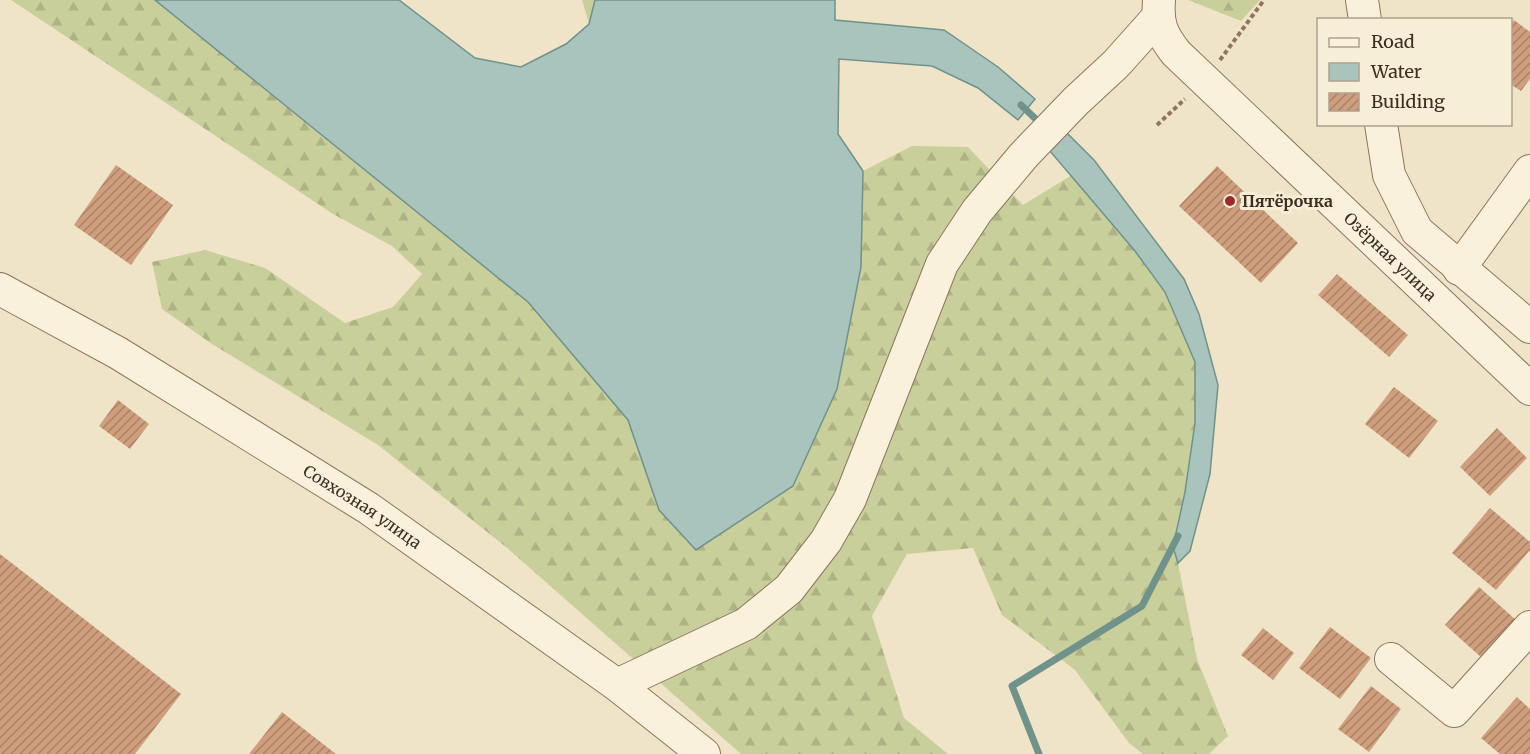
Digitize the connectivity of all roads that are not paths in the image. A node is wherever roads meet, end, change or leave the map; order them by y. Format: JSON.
{"nodes":[{"id":1,"x":1362,"y":0,"type":"edge"},
{"id":2,"x":1158,"y":8,"type":"edge"},
{"id":3,"x":1365,"y":18,"type":"edge"},
{"id":4,"x":1381,"y":126,"type":"edge"},
{"id":5,"x":1530,"y":171,"type":"edge"},
{"id":6,"x":1459,"y":268,"type":"junction"},
{"id":7,"x":0,"y":289,"type":"edge"},
{"id":8,"x":1530,"y":327,"type":"edge"},
{"id":9,"x":1530,"y":389,"type":"edge"},
{"id":10,"x":1530,"y":627,"type":"edge"},
{"id":11,"x":1391,"y":659,"type":"dead end"},
{"id":12,"x":616,"y":685,"type":"junction"},
{"id":13,"x":704,"y":754,"type":"edge"}],
"edges":[{"from":1,"to":3,"type":"street"},
{"from":2,"to":9,"type":"street","name":"Озёрная улица"},
{"from":2,"to":12,"type":"street"},
{"from":4,"to":6,"type":"street"},
{"from":5,"to":6,"type":"street"},
{"from":6,"to":8,"type":"street"},
{"from":7,"to":12,"type":"street","name":"Совхозная улица"},
{"from":10,"to":11,"type":"street"},
{"from":12,"to":13,"type":"street","name":"Совхозная улица"}]}
